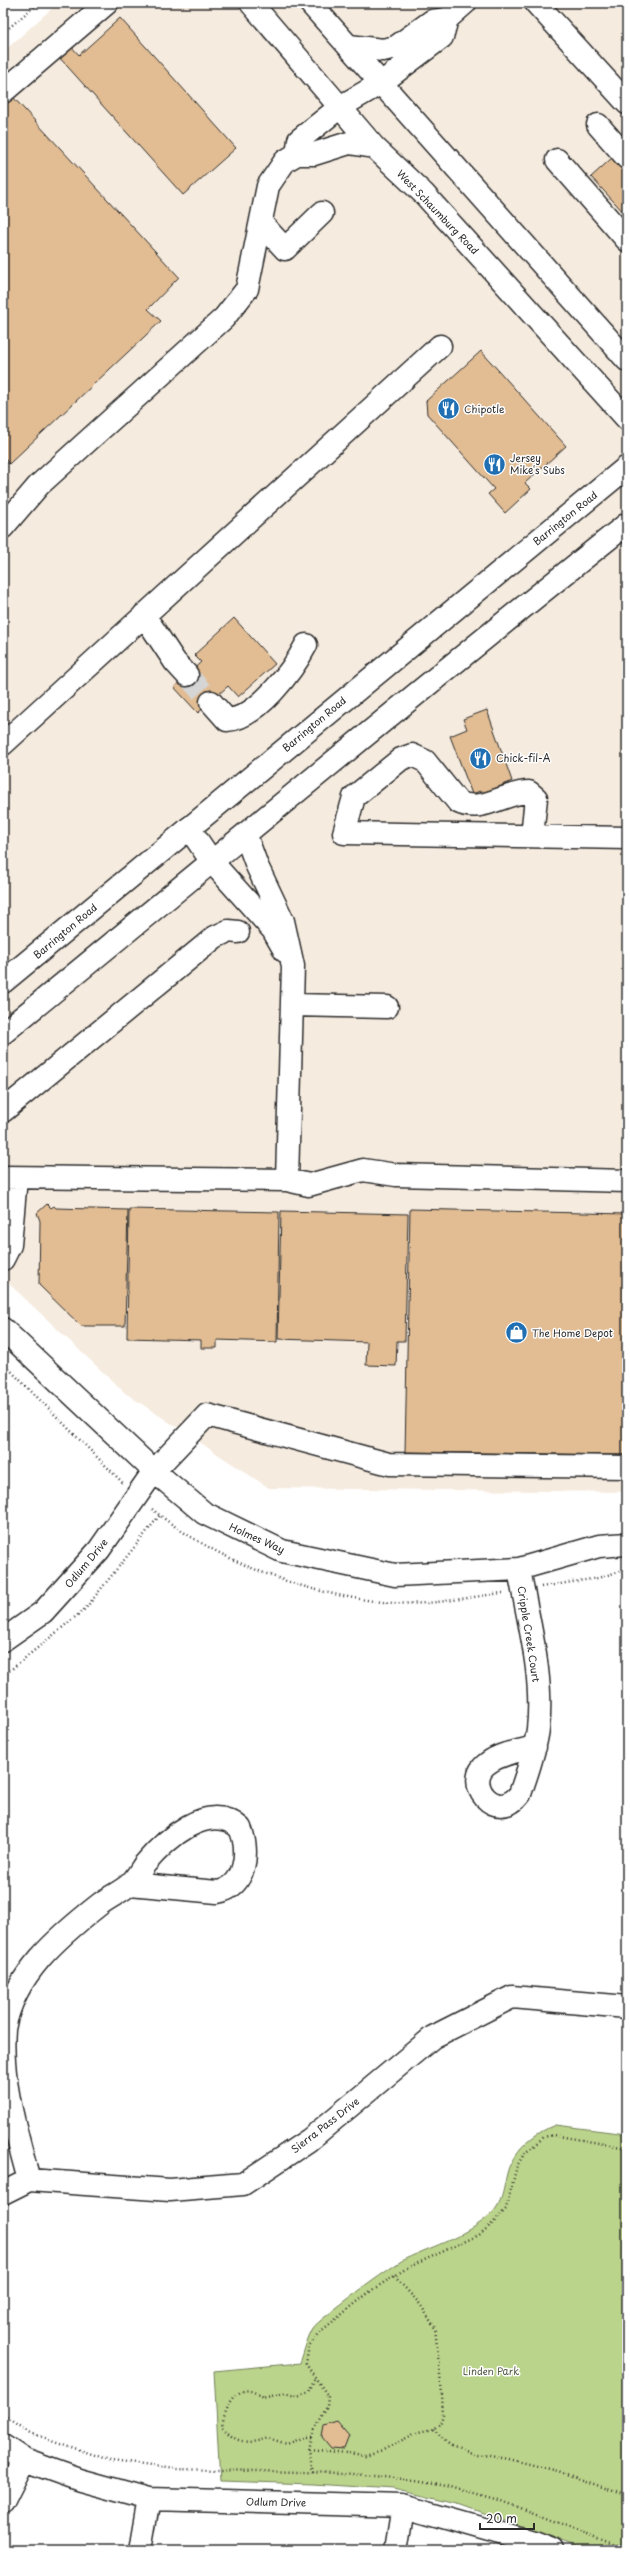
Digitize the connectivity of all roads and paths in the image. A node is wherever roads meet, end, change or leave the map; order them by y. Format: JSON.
{"nodes":[{"id":1,"x":38,"y":3,"type":"edge"},
{"id":2,"x":107,"y":3,"type":"edge"},
{"id":3,"x":251,"y":3,"type":"edge"},
{"id":4,"x":310,"y":3,"type":"edge"},
{"id":5,"x":465,"y":3,"type":"edge"},
{"id":6,"x":536,"y":3,"type":"edge"},
{"id":7,"x":447,"y":19,"type":"junction"},
{"id":8,"x":3,"y":33,"type":"edge"},
{"id":9,"x":349,"y":46,"type":"junction"},
{"id":10,"x":381,"y":83,"type":"junction"},
{"id":11,"x":3,"y":92,"type":"edge"},
{"id":12,"x":627,"y":102,"type":"edge"},
{"id":13,"x":340,"y":107,"type":"junction"},
{"id":14,"x":598,"y":126,"type":"dead end"},
{"id":15,"x":374,"y":147,"type":"junction"},
{"id":16,"x":297,"y":154,"type":"junction"},
{"id":17,"x":627,"y":158,"type":"edge"},
{"id":18,"x":557,"y":160,"type":"dead end"},
{"id":19,"x":322,"y":213,"type":"dead end"},
{"id":20,"x":262,"y":224,"type":"junction"},
{"id":21,"x":627,"y":240,"type":"edge"},
{"id":22,"x":440,"y":346,"type":"dead end"},
{"id":23,"x":627,"y":360,"type":"edge"},
{"id":24,"x":627,"y":419,"type":"edge"},
{"id":25,"x":627,"y":468,"type":"edge"},
{"id":26,"x":627,"y":524,"type":"edge"},
{"id":27,"x":3,"y":527,"type":"edge"},
{"id":28,"x":144,"y":615,"type":"junction"},
{"id":29,"x":306,"y":645,"type":"dead end"},
{"id":30,"x":187,"y":675,"type":"tunnel mouth"},
{"id":31,"x":211,"y":702,"type":"tunnel mouth"},
{"id":32,"x":3,"y":744,"type":"edge"},
{"id":33,"x":189,"y":828,"type":"junction"},
{"id":34,"x":246,"y":836,"type":"junction"},
{"id":35,"x":532,"y":836,"type":"junction"},
{"id":36,"x":627,"y":838,"type":"edge"},
{"id":37,"x":212,"y":862,"type":"junction"},
{"id":38,"x":238,"y":932,"type":"dead end"},
{"id":39,"x":293,"y":966,"type":"junction"},
{"id":40,"x":3,"y":982,"type":"edge"},
{"id":41,"x":292,"y":1005,"type":"junction"},
{"id":42,"x":387,"y":1007,"type":"dead end"},
{"id":43,"x":3,"y":1033,"type":"edge"},
{"id":44,"x":3,"y":1111,"type":"edge"},
{"id":45,"x":10,"y":1177,"type":"edge"},
{"id":46,"x":287,"y":1180,"type":"junction"},
{"id":47,"x":627,"y":1181,"type":"edge"},
{"id":48,"x":3,"y":1259,"type":"edge"},
{"id":49,"x":3,"y":1329,"type":"edge"},
{"id":50,"x":627,"y":1467,"type":"edge"},
{"id":51,"x":154,"y":1471,"type":"junction"},
{"id":52,"x":160,"y":1516,"type":"dead end"},
{"id":53,"x":627,"y":1544,"type":"edge"},
{"id":54,"x":519,"y":1569,"type":"junction"},
{"id":55,"x":3,"y":1640,"type":"edge"},
{"id":56,"x":3,"y":1676,"type":"edge"},
{"id":57,"x":535,"y":1747,"type":"dead end"},
{"id":58,"x":130,"y":1884,"type":"junction"},
{"id":59,"x":627,"y":2006,"type":"edge"},
{"id":60,"x":627,"y":2148,"type":"edge"},
{"id":61,"x":29,"y":2180,"type":"junction"},
{"id":62,"x":3,"y":2193,"type":"edge"},
{"id":63,"x":394,"y":2276,"type":"junction"},
{"id":64,"x":315,"y":2377,"type":"junction"},
{"id":65,"x":3,"y":2415,"type":"edge"},
{"id":66,"x":433,"y":2429,"type":"junction"},
{"id":67,"x":312,"y":2437,"type":"junction"},
{"id":68,"x":3,"y":2446,"type":"edge"},
{"id":69,"x":308,"y":2450,"type":"junction"},
{"id":70,"x":24,"y":2460,"type":"junction"},
{"id":71,"x":313,"y":2473,"type":"junction"},
{"id":72,"x":627,"y":2496,"type":"edge"},
{"id":73,"x":149,"y":2499,"type":"junction"},
{"id":74,"x":3,"y":2502,"type":"edge"},
{"id":75,"x":403,"y":2506,"type":"junction"},
{"id":76,"x":627,"y":2548,"type":"edge"},
{"id":77,"x":140,"y":2550,"type":"edge"},
{"id":78,"x":396,"y":2550,"type":"edge"},
{"id":79,"x":552,"y":2550,"type":"edge"}],
"edges":[{"from":1,"to":8,"type":"path"},
{"from":2,"to":11,"type":"street"},
{"from":3,"to":13,"type":"street","name":"West Schaumburg Road"},
{"from":4,"to":9,"type":"street"},
{"from":5,"to":7,"type":"street"},
{"from":6,"to":12,"type":"street"},
{"from":7,"to":9,"type":"street"},
{"from":7,"to":10,"type":"street"},
{"from":9,"to":10,"type":"street"},
{"from":10,"to":13,"type":"street"},
{"from":10,"to":23,"type":"street"},
{"from":13,"to":15,"type":"street","name":"West Schaumburg Road"},
{"from":13,"to":16,"type":"street"},
{"from":14,"to":17,"type":"street"},
{"from":15,"to":16,"type":"street"},
{"from":15,"to":24,"type":"street","name":"West Schaumburg Road"},
{"from":16,"to":20,"type":"street"},
{"from":18,"to":21,"type":"street"},
{"from":19,"to":20,"type":"street"},
{"from":20,"to":27,"type":"street"},
{"from":22,"to":28,"type":"street"},
{"from":25,"to":33,"type":"street","name":"Barrington Road"},
{"from":26,"to":34,"type":"street"},
{"from":28,"to":30,"type":"street"},
{"from":28,"to":32,"type":"street"},
{"from":29,"to":31,"type":"street"},
{"from":33,"to":37,"type":"street"},
{"from":33,"to":40,"type":"street","name":"Barrington Road"},
{"from":34,"to":37,"type":"street"},
{"from":34,"to":39,"type":"street"},
{"from":35,"to":35,"type":"street"},
{"from":35,"to":36,"type":"street"},
{"from":37,"to":39,"type":"street"},
{"from":37,"to":43,"type":"street"},
{"from":38,"to":44,"type":"street"},
{"from":39,"to":41,"type":"street"},
{"from":41,"to":42,"type":"street"},
{"from":41,"to":46,"type":"street"},
{"from":45,"to":46,"type":"street"},
{"from":45,"to":48,"type":"street"},
{"from":46,"to":47,"type":"street"},
{"from":49,"to":51,"type":"street","name":"Holmes Way"},
{"from":50,"to":51,"type":"street","name":"Odlum Drive"},
{"from":51,"to":54,"type":"street","name":"Holmes Way"},
{"from":51,"to":55,"type":"street","name":"Odlum Drive"},
{"from":52,"to":56,"type":"path"},
{"from":53,"to":54,"type":"street","name":"Holmes Way"},
{"from":54,"to":57,"type":"street","name":"Cripple Creek Court"},
{"from":58,"to":58,"type":"street"},
{"from":58,"to":61,"type":"street"},
{"from":59,"to":61,"type":"street","name":"Sierra Pass Drive"},
{"from":60,"to":63,"type":"path"},
{"from":61,"to":62,"type":"street"},
{"from":63,"to":64,"type":"path"},
{"from":63,"to":66,"type":"path"},
{"from":64,"to":67,"type":"path"},
{"from":64,"to":67,"type":"path"},
{"from":65,"to":71,"type":"path"},
{"from":66,"to":69,"type":"path"},
{"from":66,"to":72,"type":"path"},
{"from":67,"to":69,"type":"path"},
{"from":68,"to":70,"type":"street","name":"Odlum Drive"},
{"from":69,"to":71,"type":"path"},
{"from":70,"to":73,"type":"street","name":"Odlum Drive"},
{"from":70,"to":74,"type":"street"},
{"from":71,"to":76,"type":"path"},
{"from":73,"to":75,"type":"street","name":"Odlum Drive"},
{"from":73,"to":77,"type":"street"},
{"from":75,"to":78,"type":"street"},
{"from":75,"to":79,"type":"street","name":"Odlum Drive"}]}
